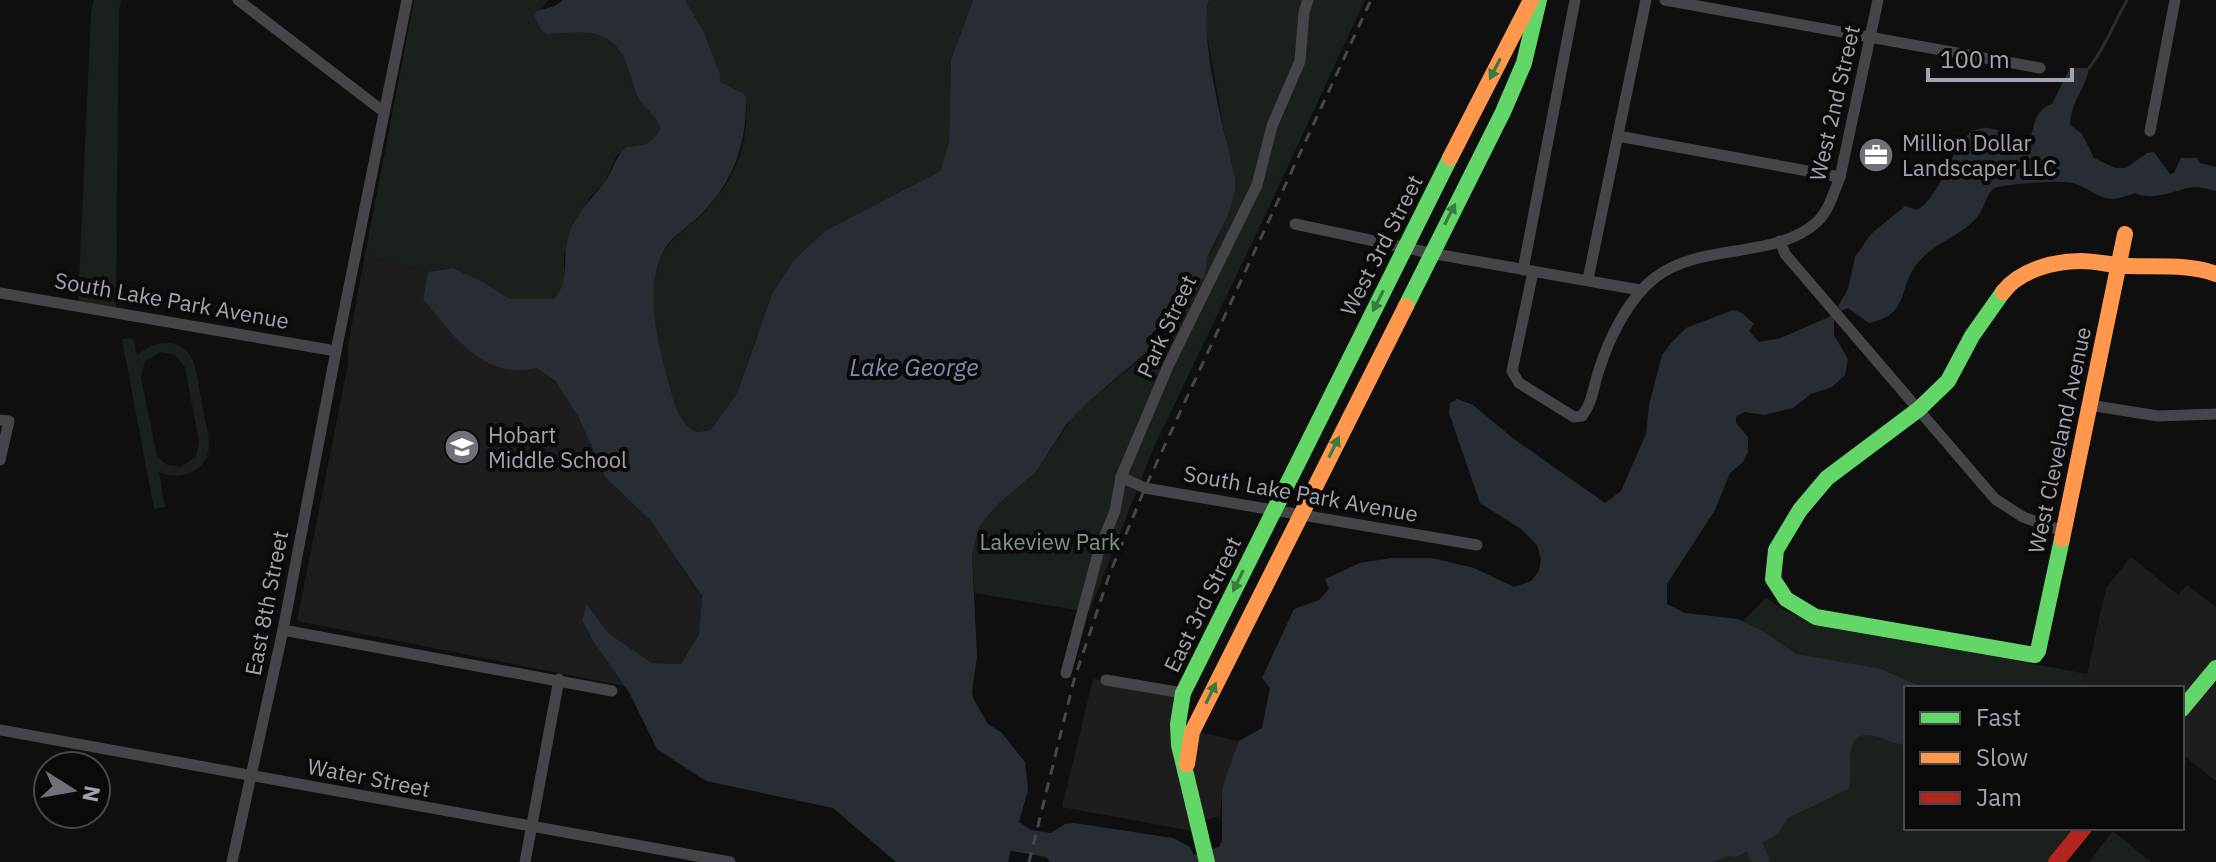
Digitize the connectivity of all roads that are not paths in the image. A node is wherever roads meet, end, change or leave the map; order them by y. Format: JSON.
{"nodes":[{"id":1,"x":238,"y":0,"type":"edge"},
{"id":2,"x":407,"y":0,"type":"edge"},
{"id":3,"x":1308,"y":0,"type":"edge"},
{"id":4,"x":1531,"y":0,"type":"edge"},
{"id":5,"x":1539,"y":0,"type":"edge"},
{"id":6,"x":1575,"y":0,"type":"edge"},
{"id":7,"x":1646,"y":0,"type":"edge"},
{"id":8,"x":1665,"y":0,"type":"edge"},
{"id":9,"x":1878,"y":0,"type":"edge"},
{"id":10,"x":2175,"y":0,"type":"edge"},
{"id":11,"x":1871,"y":37,"type":"junction"},
{"id":12,"x":2040,"y":68,"type":"dead end"},
{"id":13,"x":384,"y":112,"type":"junction"},
{"id":14,"x":2150,"y":131,"type":"dead end"},
{"id":15,"x":1618,"y":136,"type":"junction"},
{"id":16,"x":1840,"y":177,"type":"junction"},
{"id":17,"x":1295,"y":224,"type":"dead end"},
{"id":18,"x":2125,"y":234,"type":"dead end"},
{"id":19,"x":1780,"y":241,"type":"junction"},
{"id":20,"x":1404,"y":248,"type":"junction"},
{"id":21,"x":1430,"y":253,"type":"junction"},
{"id":22,"x":2119,"y":266,"type":"junction"},
{"id":23,"x":1528,"y":271,"type":"junction"},
{"id":24,"x":2216,"y":274,"type":"edge"},
{"id":25,"x":1588,"y":279,"type":"junction"},
{"id":26,"x":1640,"y":290,"type":"junction"},
{"id":27,"x":0,"y":293,"type":"edge"},
{"id":28,"x":336,"y":351,"type":"junction"},
{"id":29,"x":2089,"y":405,"type":"junction"},
{"id":30,"x":1919,"y":409,"type":"junction"},
{"id":31,"x":2216,"y":414,"type":"edge"},
{"id":32,"x":0,"y":420,"type":"edge"},
{"id":33,"x":0,"y":460,"type":"edge"},
{"id":34,"x":1121,"y":477,"type":"junction"},
{"id":35,"x":1272,"y":511,"type":"junction"},
{"id":36,"x":1299,"y":516,"type":"junction"},
{"id":37,"x":2063,"y":531,"type":"junction"},
{"id":38,"x":1477,"y":545,"type":"dead end"},
{"id":39,"x":283,"y":630,"type":"junction"},
{"id":40,"x":2216,"y":668,"type":"edge"},
{"id":41,"x":1066,"y":673,"type":"dead end"},
{"id":42,"x":559,"y":679,"type":"junction"},
{"id":43,"x":1106,"y":680,"type":"dead end"},
{"id":44,"x":2210,"y":683,"type":"edge"},
{"id":45,"x":612,"y":691,"type":"dead end"},
{"id":46,"x":1183,"y":693,"type":"junction"},
{"id":47,"x":2184,"y":707,"type":"edge"},
{"id":48,"x":0,"y":730,"type":"edge"},
{"id":49,"x":1186,"y":766,"type":"junction"},
{"id":50,"x":250,"y":775,"type":"junction"},
{"id":51,"x":533,"y":828,"type":"junction"},
{"id":52,"x":2082,"y":830,"type":"edge"},
{"id":53,"x":1206,"y":855,"type":"edge"},
{"id":54,"x":232,"y":862,"type":"edge"},
{"id":55,"x":525,"y":862,"type":"edge"},
{"id":56,"x":730,"y":862,"type":"edge"},
{"id":57,"x":2056,"y":862,"type":"edge"}],
"edges":[{"from":1,"to":13,"type":"street"},
{"from":2,"to":13,"type":"street","name":"East 8th Street"},
{"from":3,"to":34,"type":"street","name":"Park Street"},
{"from":4,"to":20,"type":"street","name":"West 3rd Street","one_way":true},
{"from":21,"to":5,"type":"street","one_way":true},
{"from":6,"to":23,"type":"street"},
{"from":7,"to":15,"type":"street"},
{"from":8,"to":11,"type":"street"},
{"from":9,"to":11,"type":"street","name":"West 2nd Street"},
{"from":10,"to":14,"type":"street"},
{"from":11,"to":12,"type":"street"},
{"from":11,"to":16,"type":"street","name":"West 2nd Street"},
{"from":13,"to":28,"type":"street","name":"East 8th Street"},
{"from":15,"to":16,"type":"street"},
{"from":15,"to":25,"type":"street"},
{"from":16,"to":19,"type":"street","name":"West 2nd Street"},
{"from":17,"to":20,"type":"street"},
{"from":18,"to":22,"type":"street","name":"West Cleveland Avenue"},
{"from":19,"to":26,"type":"street","name":"West 2nd Street"},
{"from":19,"to":30,"type":"street"},
{"from":20,"to":21,"type":"street"},
{"from":20,"to":35,"type":"street","name":"West 3rd Street","one_way":true},
{"from":21,"to":23,"type":"street"},
{"from":36,"to":21,"type":"street","one_way":true},
{"from":22,"to":24,"type":"street"},
{"from":22,"to":29,"type":"street","name":"West Cleveland Avenue"},
{"from":22,"to":30,"type":"street"},
{"from":23,"to":25,"type":"street"},
{"from":23,"to":26,"type":"street","name":"West 2nd Street"},
{"from":25,"to":26,"type":"street"},
{"from":27,"to":28,"type":"street","name":"South Lake Park Avenue"},
{"from":28,"to":39,"type":"street","name":"East 8th Street"},
{"from":29,"to":31,"type":"street"},
{"from":29,"to":37,"type":"street","name":"West Cleveland Avenue"},
{"from":30,"to":37,"type":"street"},
{"from":30,"to":37,"type":"street","name":"West Cleveland Avenue"},
{"from":32,"to":33,"type":"street"},
{"from":34,"to":35,"type":"street","name":"South Lake Park Avenue"},
{"from":34,"to":41,"type":"street","name":"Park Street"},
{"from":35,"to":36,"type":"street","name":"South Lake Park Avenue"},
{"from":35,"to":46,"type":"street","name":"East 3rd Street","one_way":true},
{"from":36,"to":38,"type":"street","name":"South Lake Park Avenue"},
{"from":49,"to":36,"type":"street","name":"East 3rd Street","one_way":true},
{"from":39,"to":42,"type":"street"},
{"from":39,"to":50,"type":"street","name":"East 8th Street"},
{"from":40,"to":44,"type":"street"},
{"from":42,"to":45,"type":"street"},
{"from":42,"to":51,"type":"street"},
{"from":43,"to":46,"type":"street"},
{"from":44,"to":47,"type":"street"},
{"from":46,"to":49,"type":"street","name":"East 3rd Street"},
{"from":48,"to":50,"type":"street","name":"Water Street"},
{"from":49,"to":53,"type":"street","name":"East 3rd Street"},
{"from":50,"to":51,"type":"street","name":"Water Street"},
{"from":50,"to":54,"type":"street","name":"East 8th Street"},
{"from":51,"to":55,"type":"street"},
{"from":51,"to":56,"type":"street","name":"Water Street"},
{"from":52,"to":57,"type":"street"}]}
